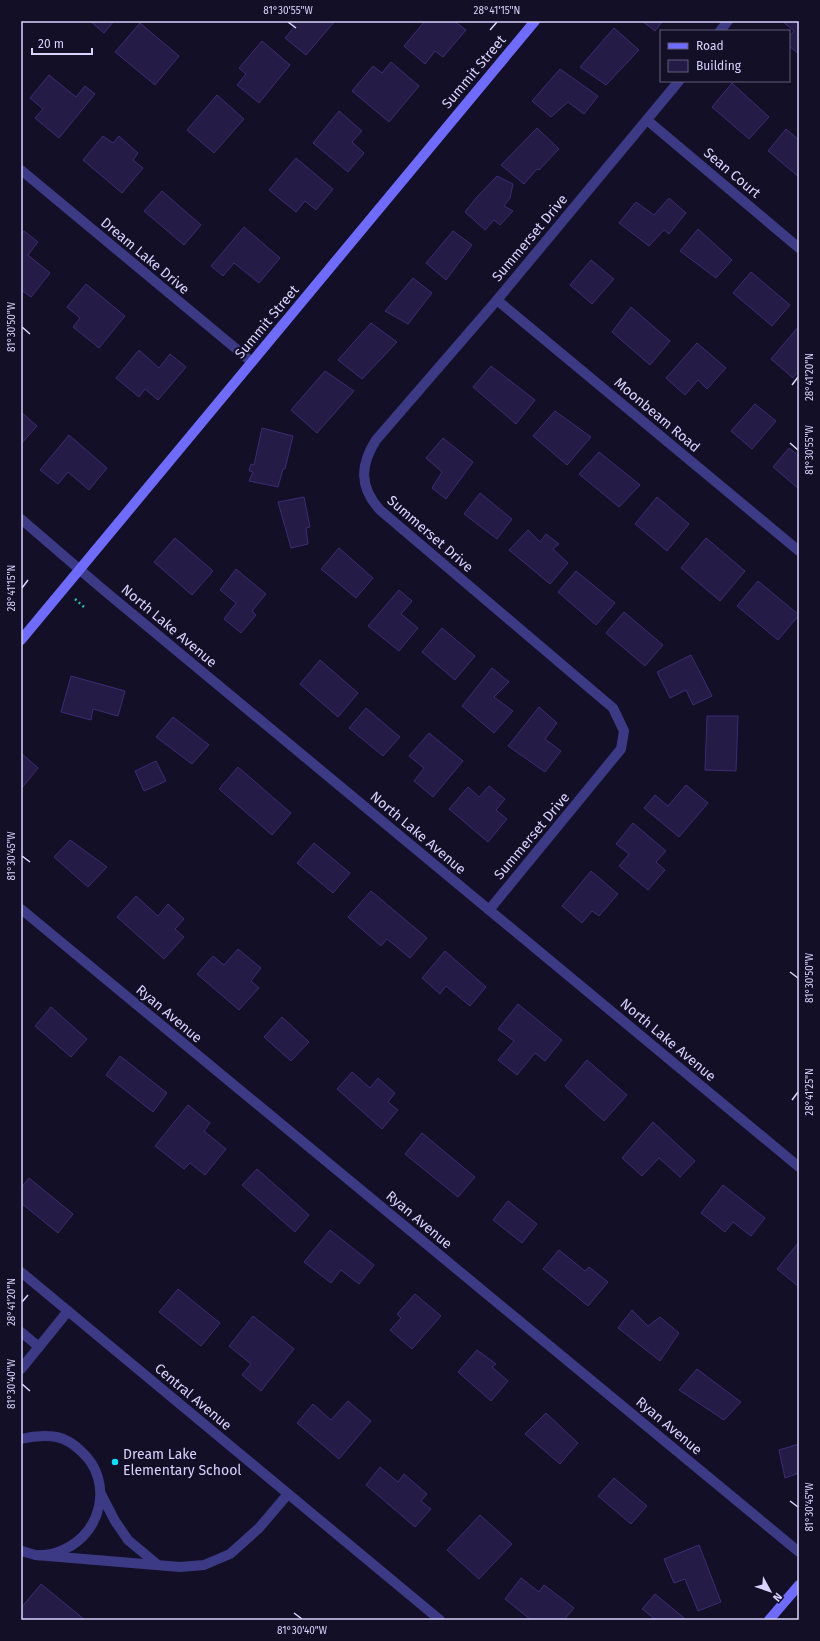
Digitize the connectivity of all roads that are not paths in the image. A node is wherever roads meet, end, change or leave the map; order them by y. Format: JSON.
{"nodes":[{"id":1,"x":535,"y":21,"type":"edge"},
{"id":2,"x":728,"y":21,"type":"edge"},
{"id":3,"x":721,"y":30,"type":"edge"},
{"id":4,"x":678,"y":82,"type":"edge"},
{"id":5,"x":648,"y":120,"type":"junction"},
{"id":6,"x":21,"y":170,"type":"edge"},
{"id":7,"x":799,"y":248,"type":"edge"},
{"id":8,"x":497,"y":300,"type":"junction"},
{"id":9,"x":252,"y":362,"type":"junction"},
{"id":10,"x":21,"y":519,"type":"edge"},
{"id":11,"x":799,"y":551,"type":"edge"},
{"id":12,"x":79,"y":570,"type":"junction"},
{"id":13,"x":21,"y":640,"type":"edge"},
{"id":14,"x":21,"y":910,"type":"edge"},
{"id":15,"x":489,"y":910,"type":"junction"},
{"id":16,"x":799,"y":1167,"type":"edge"},
{"id":17,"x":21,"y":1272,"type":"edge"},
{"id":18,"x":68,"y":1311,"type":"junction"},
{"id":19,"x":21,"y":1332,"type":"edge"},
{"id":20,"x":39,"y":1347,"type":"junction"},
{"id":21,"x":21,"y":1369,"type":"edge"},
{"id":22,"x":21,"y":1439,"type":"edge"},
{"id":23,"x":101,"y":1494,"type":"junction"},
{"id":24,"x":288,"y":1494,"type":"junction"},
{"id":25,"x":21,"y":1551,"type":"edge"},
{"id":26,"x":799,"y":1552,"type":"edge"},
{"id":27,"x":36,"y":1555,"type":"junction"},
{"id":28,"x":158,"y":1565,"type":"junction"},
{"id":29,"x":799,"y":1585,"type":"edge"},
{"id":30,"x":440,"y":1620,"type":"edge"},
{"id":31,"x":769,"y":1620,"type":"edge"}],
"edges":[{"from":1,"to":9,"type":"street","name":"Summit Street"},
{"from":2,"to":3,"type":"street"},
{"from":4,"to":5,"type":"street","name":"Summerset Drive"},
{"from":5,"to":7,"type":"street","name":"Sean Court"},
{"from":5,"to":8,"type":"street","name":"Summerset Drive"},
{"from":6,"to":9,"type":"street","name":"Dream Lake Drive"},
{"from":8,"to":11,"type":"street","name":"Moonbeam Road"},
{"from":8,"to":15,"type":"street","name":"Summerset Drive"},
{"from":9,"to":12,"type":"street","name":"Summit Street"},
{"from":10,"to":12,"type":"street","name":"North Lake Avenue"},
{"from":12,"to":13,"type":"street","name":"Summit Street"},
{"from":12,"to":15,"type":"street","name":"North Lake Avenue"},
{"from":14,"to":26,"type":"street","name":"Ryan Avenue"},
{"from":15,"to":16,"type":"street","name":"North Lake Avenue"},
{"from":17,"to":18,"type":"street","name":"Central Avenue"},
{"from":18,"to":20,"type":"street"},
{"from":18,"to":24,"type":"street","name":"Central Avenue"},
{"from":19,"to":20,"type":"street"},
{"from":20,"to":21,"type":"street"},
{"from":22,"to":23,"type":"street"},
{"from":23,"to":27,"type":"street"},
{"from":23,"to":28,"type":"street"},
{"from":24,"to":28,"type":"street"},
{"from":24,"to":30,"type":"street","name":"Central Avenue"},
{"from":25,"to":27,"type":"street"},
{"from":27,"to":28,"type":"street"},
{"from":29,"to":31,"type":"street"}]}
